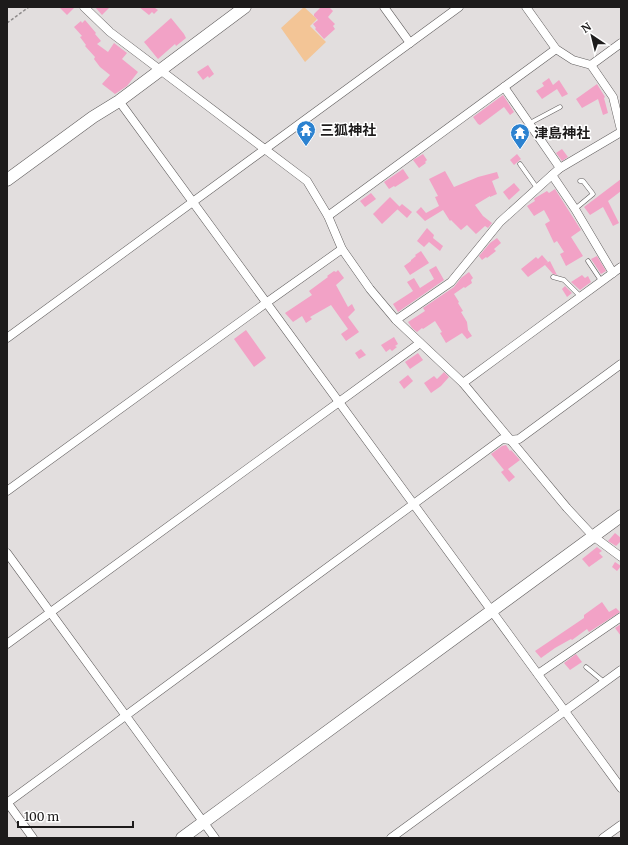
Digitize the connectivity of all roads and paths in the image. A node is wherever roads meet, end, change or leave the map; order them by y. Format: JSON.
{"nodes":[{"id":1,"x":29,"y":7,"type":"edge"},
{"id":2,"x":84,"y":7,"type":"edge"},
{"id":3,"x":245,"y":7,"type":"edge"},
{"id":4,"x":384,"y":7,"type":"edge"},
{"id":5,"x":459,"y":7,"type":"edge"},
{"id":6,"x":526,"y":7,"type":"edge"},
{"id":7,"x":7,"y":23,"type":"edge"},
{"id":8,"x":410,"y":43,"type":"junction"},
{"id":9,"x":621,"y":43,"type":"edge"},
{"id":10,"x":556,"y":49,"type":"junction"},
{"id":11,"x":591,"y":65,"type":"junction"},
{"id":12,"x":159,"y":71,"type":"junction"},
{"id":13,"x":504,"y":87,"type":"junction"},
{"id":14,"x":119,"y":101,"type":"junction"},
{"id":15,"x":560,"y":107,"type":"dead end"},
{"id":16,"x":530,"y":123,"type":"junction"},
{"id":17,"x":621,"y":131,"type":"edge"},
{"id":18,"x":264,"y":149,"type":"junction"},
{"id":19,"x":520,"y":164,"type":"dead end"},
{"id":20,"x":560,"y":168,"type":"junction"},
{"id":21,"x":552,"y":175,"type":"junction"},
{"id":22,"x":7,"y":180,"type":"edge"},
{"id":23,"x":580,"y":181,"type":"dead end"},
{"id":24,"x":537,"y":188,"type":"junction"},
{"id":25,"x":192,"y":202,"type":"junction"},
{"id":26,"x":575,"y":209,"type":"junction"},
{"id":27,"x":328,"y":216,"type":"junction"},
{"id":28,"x":342,"y":249,"type":"junction"},
{"id":29,"x":588,"y":261,"type":"dead end"},
{"id":30,"x":621,"y":268,"type":"edge"},
{"id":31,"x":613,"y":273,"type":"junction"},
{"id":32,"x":554,"y":277,"type":"dead end"},
{"id":33,"x":602,"y":282,"type":"junction"},
{"id":34,"x":581,"y":297,"type":"junction"},
{"id":35,"x":266,"y":303,"type":"junction"},
{"id":36,"x":396,"y":320,"type":"junction"},
{"id":37,"x":7,"y":338,"type":"edge"},
{"id":38,"x":420,"y":343,"type":"junction"},
{"id":39,"x":621,"y":364,"type":"edge"},
{"id":40,"x":463,"y":383,"type":"junction"},
{"id":41,"x":339,"y":402,"type":"junction"},
{"id":42,"x":510,"y":440,"type":"junction"},
{"id":43,"x":7,"y":491,"type":"edge"},
{"id":44,"x":413,"y":505,"type":"junction"},
{"id":45,"x":621,"y":516,"type":"edge"},
{"id":46,"x":593,"y":536,"type":"junction"},
{"id":47,"x":7,"y":553,"type":"edge"},
{"id":48,"x":621,"y":557,"type":"edge"},
{"id":49,"x":491,"y":610,"type":"junction"},
{"id":50,"x":50,"y":613,"type":"junction"},
{"id":51,"x":621,"y":617,"type":"edge"},
{"id":52,"x":7,"y":644,"type":"edge"},
{"id":53,"x":586,"y":667,"type":"dead end"},
{"id":54,"x":621,"y":670,"type":"edge"},
{"id":55,"x":538,"y":674,"type":"junction"},
{"id":56,"x":604,"y":682,"type":"junction"},
{"id":57,"x":565,"y":711,"type":"junction"},
{"id":58,"x":126,"y":716,"type":"junction"},
{"id":59,"x":621,"y":788,"type":"edge"},
{"id":60,"x":7,"y":803,"type":"edge"},
{"id":61,"x":204,"y":822,"type":"junction"},
{"id":62,"x":621,"y":825,"type":"edge"},
{"id":63,"x":33,"y":838,"type":"edge"},
{"id":64,"x":182,"y":838,"type":"edge"},
{"id":65,"x":215,"y":838,"type":"edge"},
{"id":66,"x":391,"y":838,"type":"edge"},
{"id":67,"x":603,"y":838,"type":"edge"}],
"edges":[{"from":1,"to":7,"type":"path"},
{"from":2,"to":12,"type":"street"},
{"from":3,"to":12,"type":"street"},
{"from":4,"to":8,"type":"street"},
{"from":5,"to":8,"type":"street"},
{"from":6,"to":10,"type":"street"},
{"from":8,"to":18,"type":"street"},
{"from":9,"to":11,"type":"street"},
{"from":10,"to":11,"type":"street"},
{"from":10,"to":13,"type":"street"},
{"from":11,"to":17,"type":"street"},
{"from":12,"to":14,"type":"street"},
{"from":12,"to":18,"type":"street"},
{"from":13,"to":16,"type":"street"},
{"from":13,"to":27,"type":"street"},
{"from":14,"to":22,"type":"street"},
{"from":14,"to":25,"type":"street"},
{"from":15,"to":16,"type":"lane"},
{"from":16,"to":20,"type":"street"},
{"from":17,"to":20,"type":"street"},
{"from":18,"to":25,"type":"street"},
{"from":18,"to":27,"type":"street"},
{"from":19,"to":24,"type":"lane"},
{"from":20,"to":21,"type":"street"},
{"from":21,"to":24,"type":"street"},
{"from":21,"to":26,"type":"street"},
{"from":23,"to":26,"type":"lane"},
{"from":24,"to":36,"type":"street"},
{"from":25,"to":35,"type":"street"},
{"from":25,"to":37,"type":"street"},
{"from":26,"to":31,"type":"street"},
{"from":27,"to":28,"type":"street"},
{"from":28,"to":35,"type":"street"},
{"from":28,"to":36,"type":"street"},
{"from":29,"to":33,"type":"lane"},
{"from":30,"to":31,"type":"street"},
{"from":31,"to":33,"type":"street"},
{"from":32,"to":34,"type":"lane"},
{"from":33,"to":34,"type":"street"},
{"from":34,"to":40,"type":"street"},
{"from":35,"to":41,"type":"street"},
{"from":35,"to":43,"type":"street"},
{"from":36,"to":38,"type":"street"},
{"from":38,"to":40,"type":"street"},
{"from":38,"to":41,"type":"street"},
{"from":39,"to":42,"type":"street"},
{"from":40,"to":42,"type":"street"},
{"from":41,"to":44,"type":"street"},
{"from":41,"to":50,"type":"street"},
{"from":42,"to":44,"type":"street"},
{"from":42,"to":46,"type":"street"},
{"from":44,"to":49,"type":"street"},
{"from":44,"to":58,"type":"street"},
{"from":45,"to":46,"type":"street"},
{"from":46,"to":48,"type":"street"},
{"from":46,"to":49,"type":"street"},
{"from":47,"to":50,"type":"street"},
{"from":49,"to":55,"type":"street"},
{"from":49,"to":61,"type":"street"},
{"from":50,"to":52,"type":"street"},
{"from":50,"to":58,"type":"street"},
{"from":51,"to":55,"type":"street"},
{"from":53,"to":56,"type":"lane"},
{"from":54,"to":56,"type":"street"},
{"from":55,"to":57,"type":"street"},
{"from":56,"to":57,"type":"street"},
{"from":57,"to":59,"type":"street"},
{"from":57,"to":66,"type":"street"},
{"from":58,"to":60,"type":"street"},
{"from":58,"to":61,"type":"street"},
{"from":60,"to":63,"type":"street"},
{"from":61,"to":64,"type":"street"},
{"from":61,"to":65,"type":"street"},
{"from":62,"to":67,"type":"street"}]}
